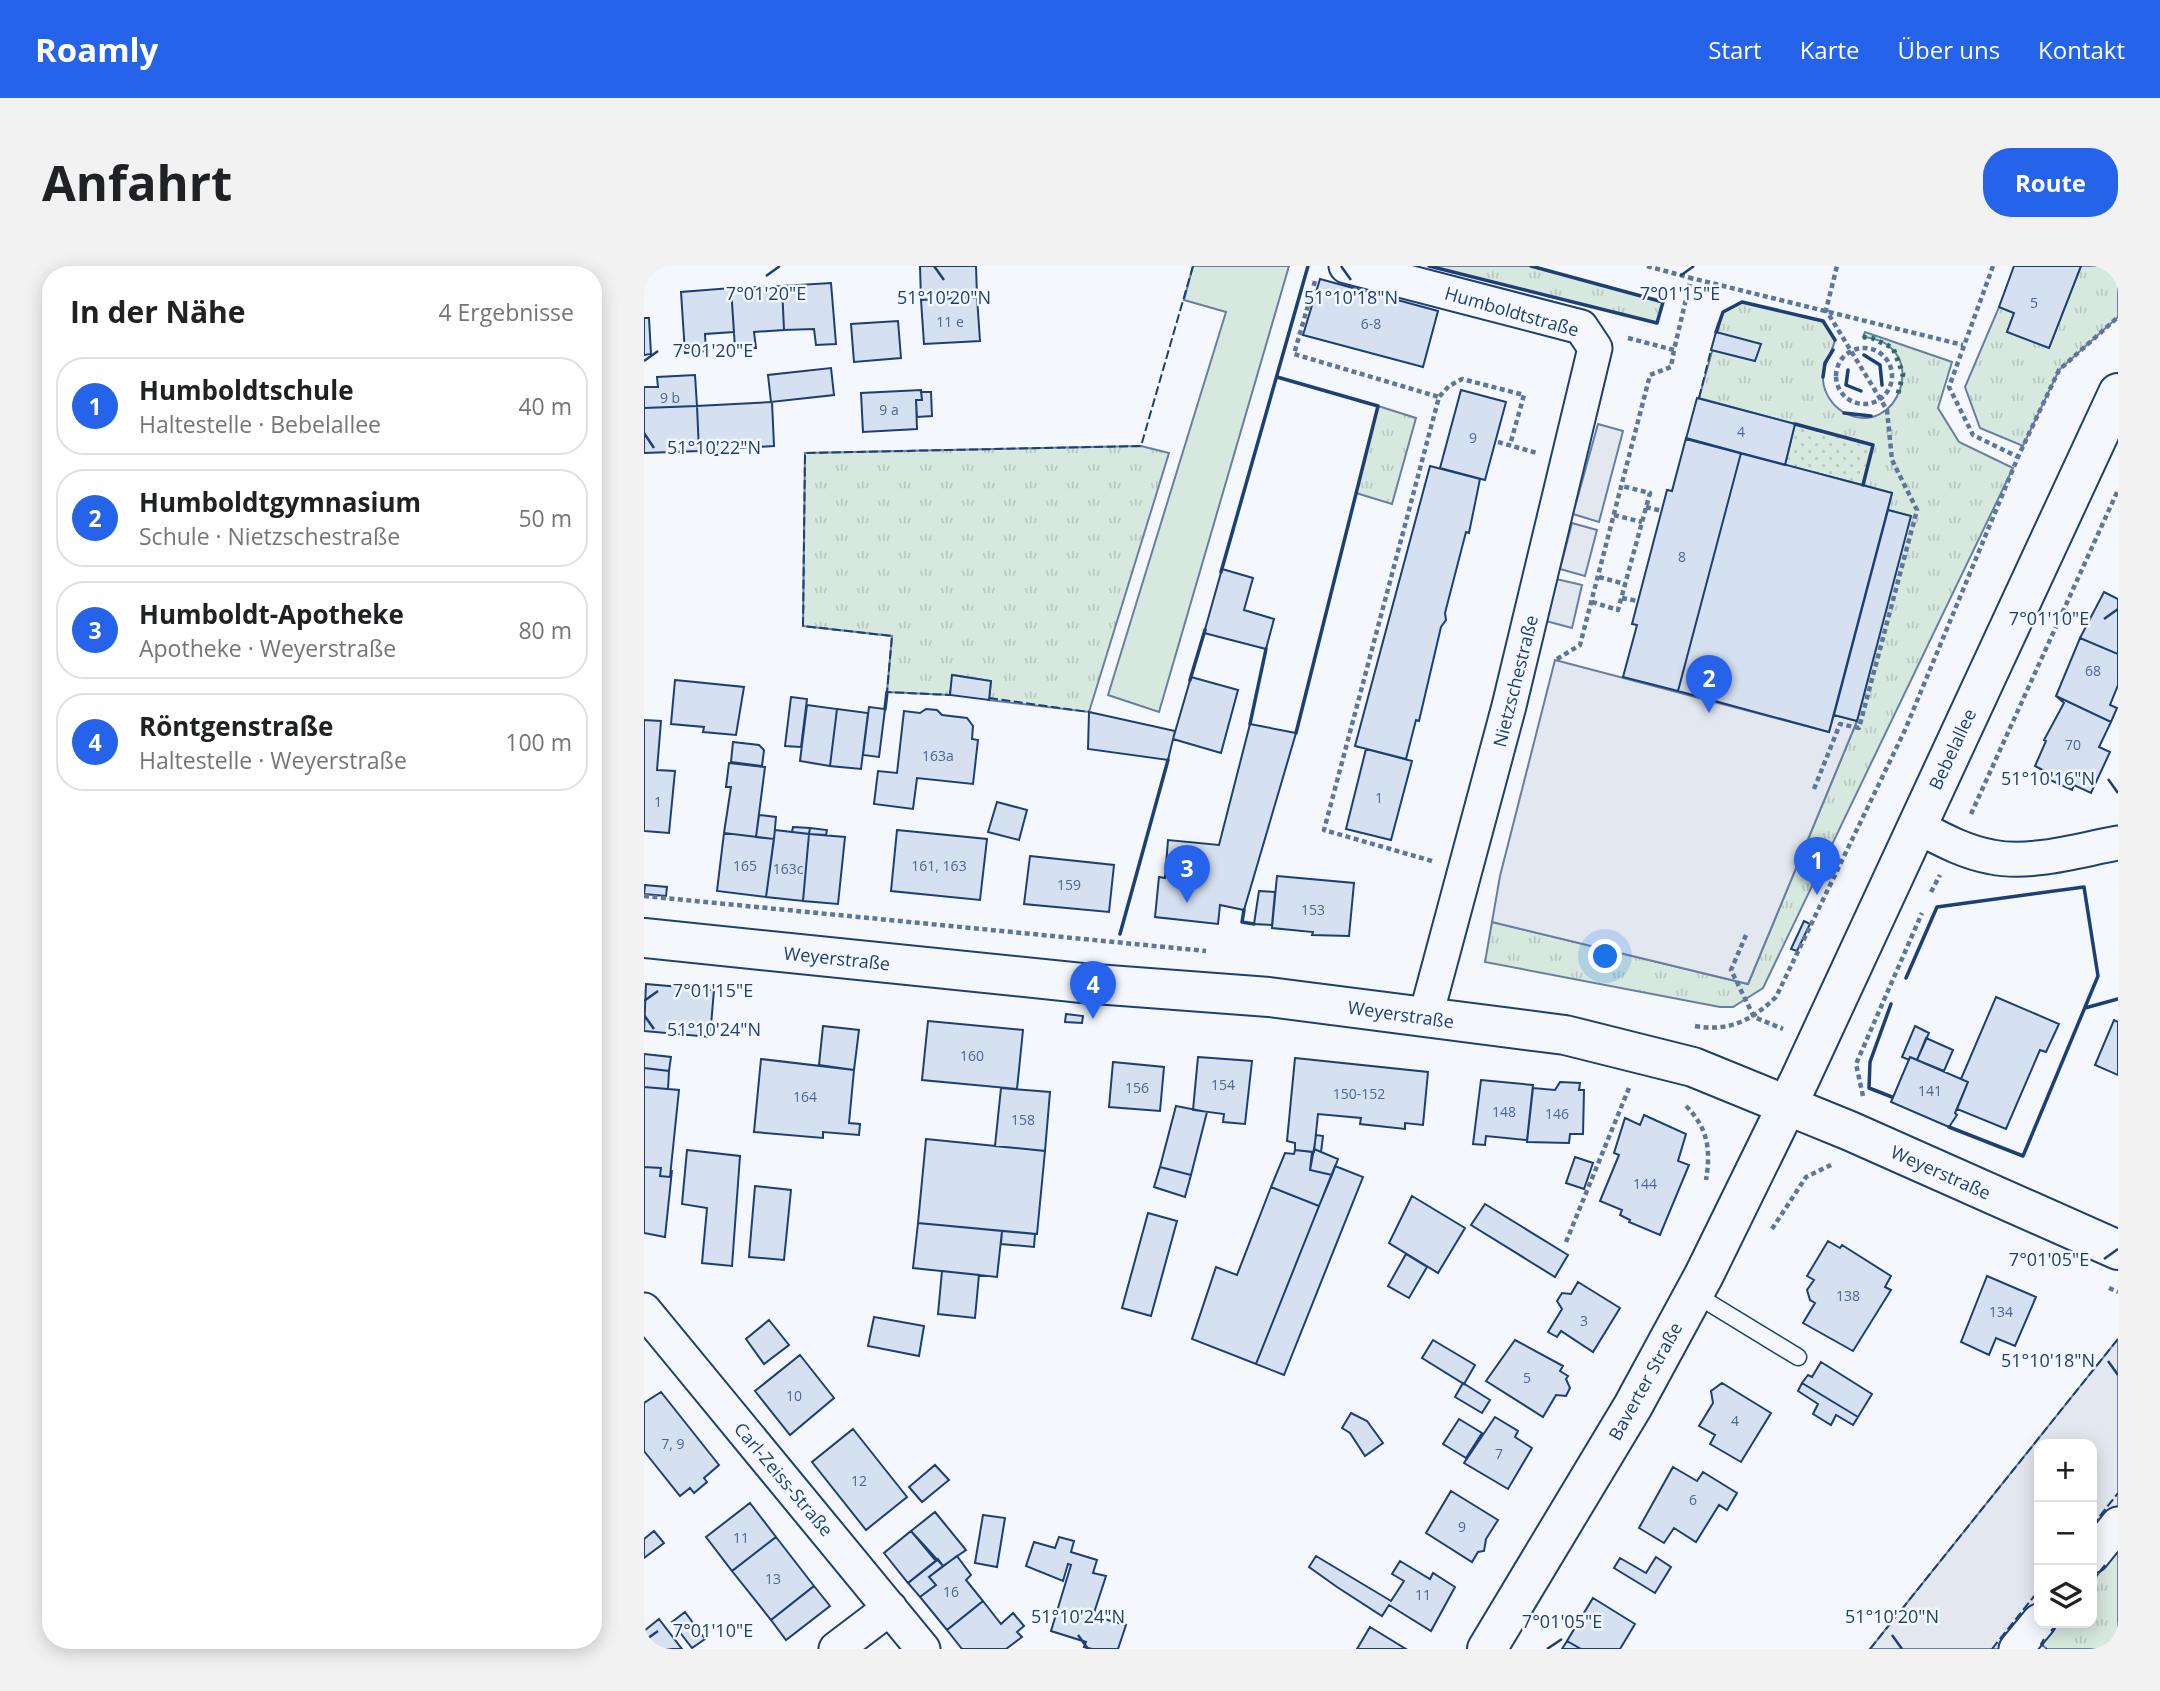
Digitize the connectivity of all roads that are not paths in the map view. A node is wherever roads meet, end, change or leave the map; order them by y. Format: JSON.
{"nodes":[{"id":1,"x":1332,"y":270,"type":"edge"},
{"id":2,"x":1593,"y":341,"type":"joint"},
{"id":3,"x":2118,"y":393,"type":"edge"},
{"id":4,"x":1916,"y":826,"type":"junction"},
{"id":5,"x":2118,"y":844,"type":"edge"},
{"id":6,"x":644,"y":938,"type":"edge"},
{"id":7,"x":1424,"y":1018,"type":"junction"},
{"id":8,"x":1788,"y":1105,"type":"junction"},
{"id":9,"x":2118,"y":1250,"type":"edge"},
{"id":10,"x":1693,"y":1293,"type":"junction"},
{"id":11,"x":644,"y":1310,"type":"edge"},
{"id":12,"x":1798,"y":1357,"type":"dead end"},
{"id":13,"x":2118,"y":1524,"type":"edge"},
{"id":14,"x":2097,"y":1550,"type":"edge"},
{"id":15,"x":890,"y":1608,"type":"junction"},
{"id":16,"x":2034,"y":1627,"type":"edge"},
{"id":17,"x":836,"y":1649,"type":"edge"},
{"id":18,"x":923,"y":1649,"type":"edge"},
{"id":19,"x":1487,"y":1649,"type":"edge"},
{"id":20,"x":2016,"y":1649,"type":"edge"}],
"edges":[{"from":1,"to":2,"type":"street","name":"Humboldtstraße"},
{"from":2,"to":7,"type":"street","name":"Nietzschestraße"},
{"from":3,"to":4,"type":"main road","name":"Bebelallee"},
{"from":4,"to":5,"type":"street"},
{"from":4,"to":8,"type":"main road","name":"Bebelallee"},
{"from":6,"to":7,"type":"main road","name":"Weyerstraße"},
{"from":7,"to":8,"type":"main road","name":"Weyerstraße"},
{"from":8,"to":9,"type":"main road","name":"Weyerstraße"},
{"from":8,"to":10,"type":"main road","name":"Baverter Straße"},
{"from":10,"to":12,"type":"lane"},
{"from":10,"to":19,"type":"main road","name":"Baverter Straße"},
{"from":11,"to":15,"type":"street","name":"Carl-Zeiss-Straße"},
{"from":13,"to":14,"type":"street"},
{"from":15,"to":17,"type":"street"},
{"from":15,"to":18,"type":"street","name":"Carl-Zeiss-Straße"},
{"from":16,"to":20,"type":"street"}]}
